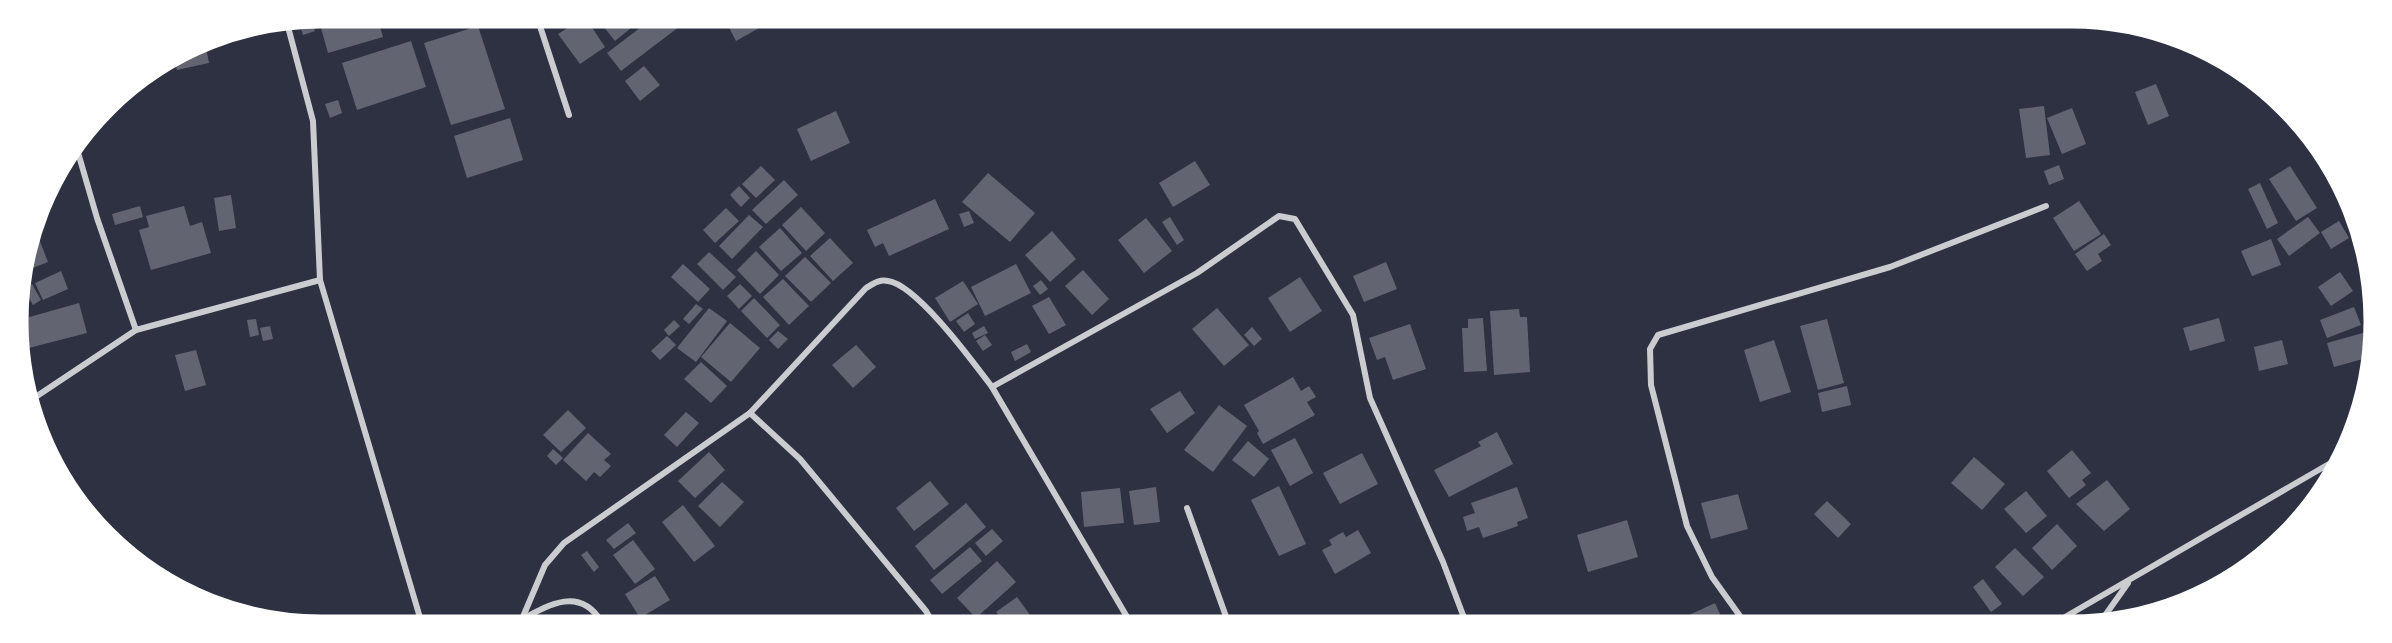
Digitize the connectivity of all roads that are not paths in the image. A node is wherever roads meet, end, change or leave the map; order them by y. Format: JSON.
{"nodes":[{"id":1,"x":540,"y":27,"type":"edge"},
{"id":2,"x":289,"y":29,"type":"edge"},
{"id":3,"x":569,"y":115,"type":"dead end"},
{"id":4,"x":79,"y":155,"type":"edge"},
{"id":5,"x":2046,"y":206,"type":"dead end"},
{"id":6,"x":320,"y":280,"type":"junction"},
{"id":7,"x":136,"y":330,"type":"junction"},
{"id":8,"x":992,"y":387,"type":"junction"},
{"id":9,"x":37,"y":396,"type":"edge"},
{"id":10,"x":750,"y":413,"type":"junction"},
{"id":11,"x":2329,"y":464,"type":"edge"},
{"id":12,"x":1187,"y":508,"type":"dead end"},
{"id":13,"x":2131,"y":579,"type":"junction"},
{"id":14,"x":2107,"y":613,"type":"edge"},
{"id":15,"x":420,"y":616,"type":"edge"},
{"id":16,"x":522,"y":616,"type":"edge"},
{"id":17,"x":529,"y":616,"type":"edge"},
{"id":18,"x":596,"y":616,"type":"edge"},
{"id":19,"x":929,"y":616,"type":"edge"},
{"id":20,"x":1126,"y":616,"type":"edge"},
{"id":21,"x":1226,"y":616,"type":"edge"},
{"id":22,"x":1463,"y":616,"type":"edge"},
{"id":23,"x":1740,"y":616,"type":"edge"},
{"id":24,"x":2067,"y":616,"type":"edge"}],
"edges":[{"from":1,"to":3,"type":"street"},
{"from":2,"to":6,"type":"street"},
{"from":4,"to":7,"type":"street"},
{"from":5,"to":23,"type":"street"},
{"from":6,"to":7,"type":"street"},
{"from":6,"to":15,"type":"street"},
{"from":7,"to":9,"type":"street"},
{"from":8,"to":10,"type":"street"},
{"from":8,"to":20,"type":"street"},
{"from":8,"to":22,"type":"street"},
{"from":10,"to":16,"type":"street"},
{"from":10,"to":19,"type":"street"},
{"from":11,"to":13,"type":"street"},
{"from":12,"to":21,"type":"street"},
{"from":13,"to":14,"type":"street"},
{"from":13,"to":24,"type":"street"},
{"from":17,"to":18,"type":"street"}]}
